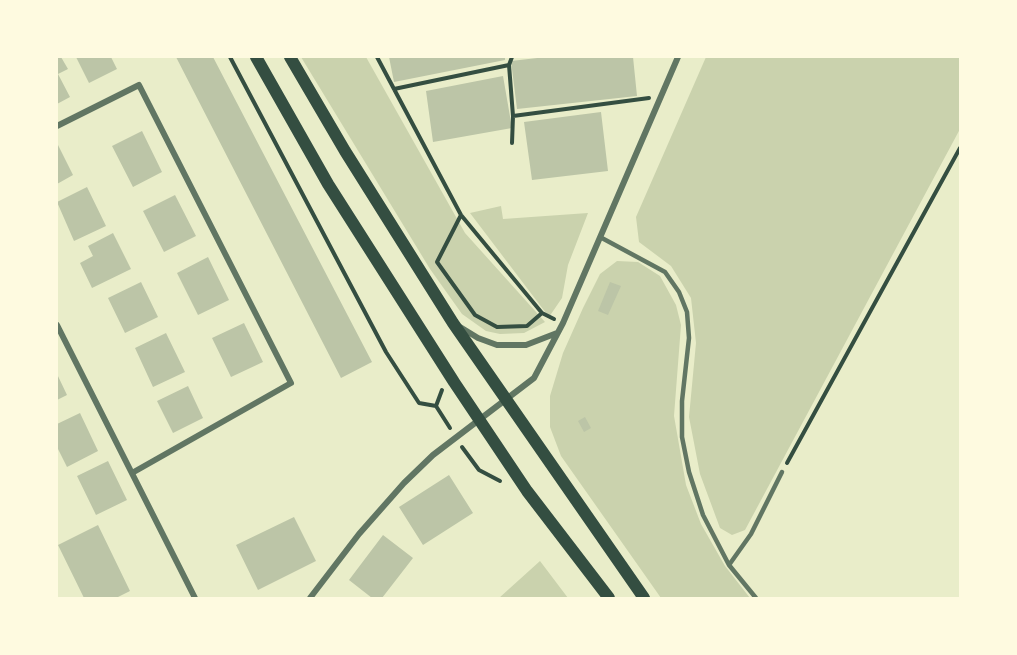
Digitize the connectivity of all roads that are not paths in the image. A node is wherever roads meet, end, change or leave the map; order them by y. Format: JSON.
{"nodes":[{"id":1,"x":256,"y":57,"type":"edge"},
{"id":2,"x":290,"y":57,"type":"edge"},
{"id":3,"x":678,"y":57,"type":"edge"},
{"id":4,"x":57,"y":126,"type":"edge"},
{"id":5,"x":600,"y":237,"type":"junction"},
{"id":6,"x":453,"y":323,"type":"junction"},
{"id":7,"x":57,"y":326,"type":"edge"},
{"id":8,"x":558,"y":333,"type":"junction"},
{"id":9,"x":507,"y":401,"type":"junction"},
{"id":10,"x":481,"y":421,"type":"junction"},
{"id":11,"x":782,"y":472,"type":"road end"},
{"id":12,"x":132,"y":473,"type":"junction"},
{"id":13,"x":729,"y":565,"type":"junction"},
{"id":14,"x":195,"y":598,"type":"edge"},
{"id":15,"x":310,"y":598,"type":"edge"},
{"id":16,"x":609,"y":598,"type":"edge"},
{"id":17,"x":644,"y":598,"type":"edge"},
{"id":18,"x":756,"y":598,"type":"edge"}],
"edges":[{"from":1,"to":10,"type":"main road"},
{"from":2,"to":6,"type":"main road"},
{"from":3,"to":5,"type":"street"},
{"from":4,"to":12,"type":"street"},
{"from":5,"to":8,"type":"street"},
{"from":5,"to":13,"type":"lane"},
{"from":6,"to":8,"type":"street"},
{"from":6,"to":9,"type":"main road"},
{"from":7,"to":12,"type":"street"},
{"from":8,"to":9,"type":"street"},
{"from":9,"to":10,"type":"street"},
{"from":9,"to":17,"type":"main road"},
{"from":10,"to":15,"type":"street"},
{"from":10,"to":16,"type":"main road"},
{"from":11,"to":13,"type":"lane"},
{"from":12,"to":14,"type":"street"},
{"from":13,"to":18,"type":"lane"}]}
